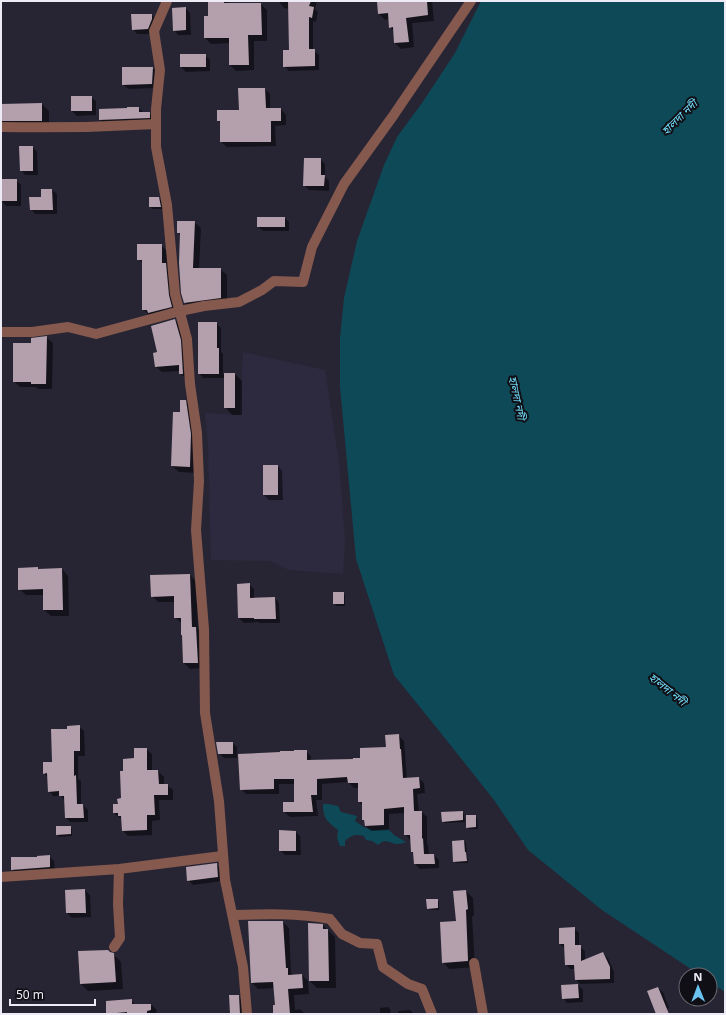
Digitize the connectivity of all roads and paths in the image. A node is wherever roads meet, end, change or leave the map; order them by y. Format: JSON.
{"nodes":[{"id":1,"x":167,"y":1,"type":"edge"},
{"id":2,"x":471,"y":1,"type":"edge"},
{"id":3,"x":156,"y":124,"type":"junction"},
{"id":4,"x":1,"y":127,"type":"edge"},
{"id":5,"x":180,"y":311,"type":"junction"},
{"id":6,"x":1,"y":332,"type":"edge"},
{"id":7,"x":222,"y":856,"type":"junction"},
{"id":8,"x":119,"y":869,"type":"junction"},
{"id":9,"x":1,"y":877,"type":"edge"},
{"id":10,"x":233,"y":915,"type":"junction"},
{"id":11,"x":114,"y":947,"type":"dead end"},
{"id":12,"x":474,"y":963,"type":"dead end"},
{"id":13,"x":247,"y":1014,"type":"edge"},
{"id":14,"x":432,"y":1014,"type":"edge"},
{"id":15,"x":483,"y":1014,"type":"edge"}],
"edges":[{"from":1,"to":3,"type":"street"},
{"from":2,"to":5,"type":"street"},
{"from":3,"to":4,"type":"street"},
{"from":3,"to":5,"type":"street"},
{"from":5,"to":6,"type":"street"},
{"from":5,"to":7,"type":"street"},
{"from":7,"to":8,"type":"street"},
{"from":7,"to":10,"type":"street"},
{"from":8,"to":9,"type":"street"},
{"from":8,"to":11,"type":"street"},
{"from":10,"to":13,"type":"street"},
{"from":10,"to":14,"type":"street"},
{"from":12,"to":15,"type":"street"}]}
